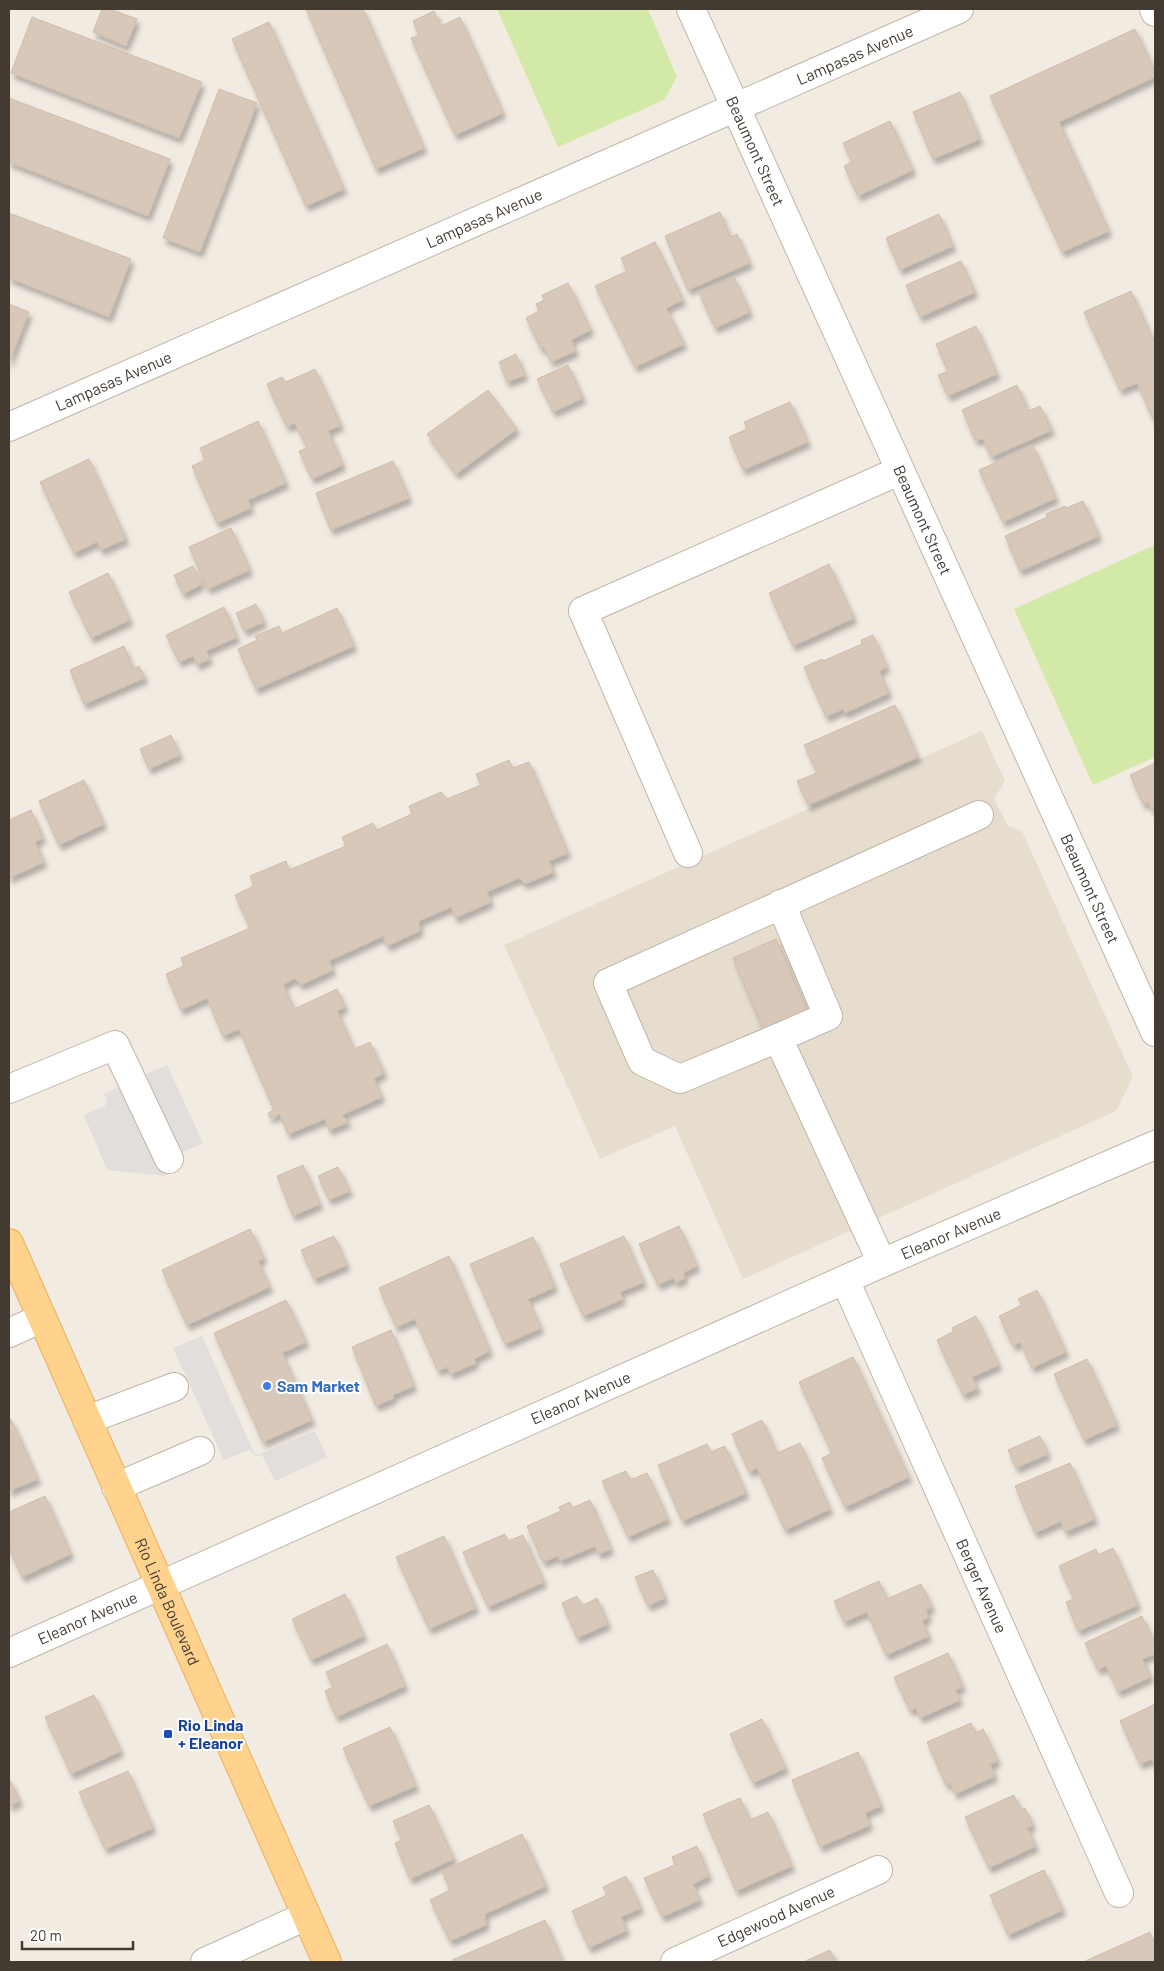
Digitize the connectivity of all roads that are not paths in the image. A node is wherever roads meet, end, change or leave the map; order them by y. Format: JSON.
{"nodes":[{"id":1,"x":691,"y":9,"type":"edge"},
{"id":2,"x":959,"y":9,"type":"edge"},
{"id":3,"x":735,"y":108,"type":"junction"},
{"id":4,"x":9,"y":427,"type":"edge"},
{"id":5,"x":900,"y":471,"type":"junction"},
{"id":6,"x":979,"y":815,"type":"dead end"},
{"id":7,"x":688,"y":854,"type":"dead end"},
{"id":8,"x":782,"y":904,"type":"junction"},
{"id":9,"x":1155,"y":1032,"type":"edge"},
{"id":10,"x":778,"y":1038,"type":"junction"},
{"id":11,"x":9,"y":1089,"type":"edge"},
{"id":12,"x":1155,"y":1146,"type":"edge"},
{"id":13,"x":170,"y":1159,"type":"dead end"},
{"id":14,"x":9,"y":1243,"type":"edge"},
{"id":15,"x":882,"y":1263,"type":"junction"},
{"id":16,"x":845,"y":1280,"type":"junction"},
{"id":17,"x":42,"y":1318,"type":"junction"},
{"id":18,"x":9,"y":1333,"type":"edge"},
{"id":19,"x":174,"y":1388,"type":"dead end"},
{"id":20,"x":87,"y":1420,"type":"junction"},
{"id":21,"x":200,"y":1451,"type":"dead end"},
{"id":22,"x":116,"y":1486,"type":"junction"},
{"id":23,"x":159,"y":1586,"type":"junction"},
{"id":24,"x":9,"y":1652,"type":"edge"},
{"id":25,"x":878,"y":1870,"type":"dead end"},
{"id":26,"x":1119,"y":1893,"type":"dead end"},
{"id":27,"x":306,"y":1916,"type":"junction"},
{"id":28,"x":205,"y":1962,"type":"edge"},
{"id":29,"x":327,"y":1962,"type":"edge"},
{"id":30,"x":675,"y":1962,"type":"edge"}],
"edges":[{"from":1,"to":3,"type":"street","name":"Beaumont Street"},
{"from":2,"to":3,"type":"street","name":"Lampasas Avenue"},
{"from":3,"to":4,"type":"street","name":"Lampasas Avenue"},
{"from":3,"to":5,"type":"street","name":"Beaumont Street"},
{"from":5,"to":7,"type":"street"},
{"from":5,"to":9,"type":"street","name":"Beaumont Street"},
{"from":6,"to":8,"type":"street"},
{"from":8,"to":10,"type":"street"},
{"from":8,"to":10,"type":"street"},
{"from":10,"to":15,"type":"street"},
{"from":11,"to":13,"type":"street"},
{"from":12,"to":15,"type":"street","name":"Eleanor Avenue"},
{"from":14,"to":17,"type":"main road","name":"Rio Linda Boulevard"},
{"from":15,"to":16,"type":"street","name":"Eleanor Avenue"},
{"from":16,"to":23,"type":"street","name":"Eleanor Avenue"},
{"from":16,"to":26,"type":"street","name":"Berger Avenue"},
{"from":17,"to":18,"type":"street"},
{"from":17,"to":20,"type":"main road","name":"Rio Linda Boulevard"},
{"from":19,"to":20,"type":"street"},
{"from":20,"to":22,"type":"main road","name":"Rio Linda Boulevard"},
{"from":21,"to":22,"type":"street"},
{"from":22,"to":23,"type":"main road","name":"Rio Linda Boulevard"},
{"from":23,"to":24,"type":"street","name":"Eleanor Avenue"},
{"from":23,"to":27,"type":"main road","name":"Rio Linda Boulevard"},
{"from":25,"to":30,"type":"street","name":"Edgewood Avenue"},
{"from":27,"to":28,"type":"street"},
{"from":27,"to":29,"type":"main road","name":"Rio Linda Boulevard"}]}
